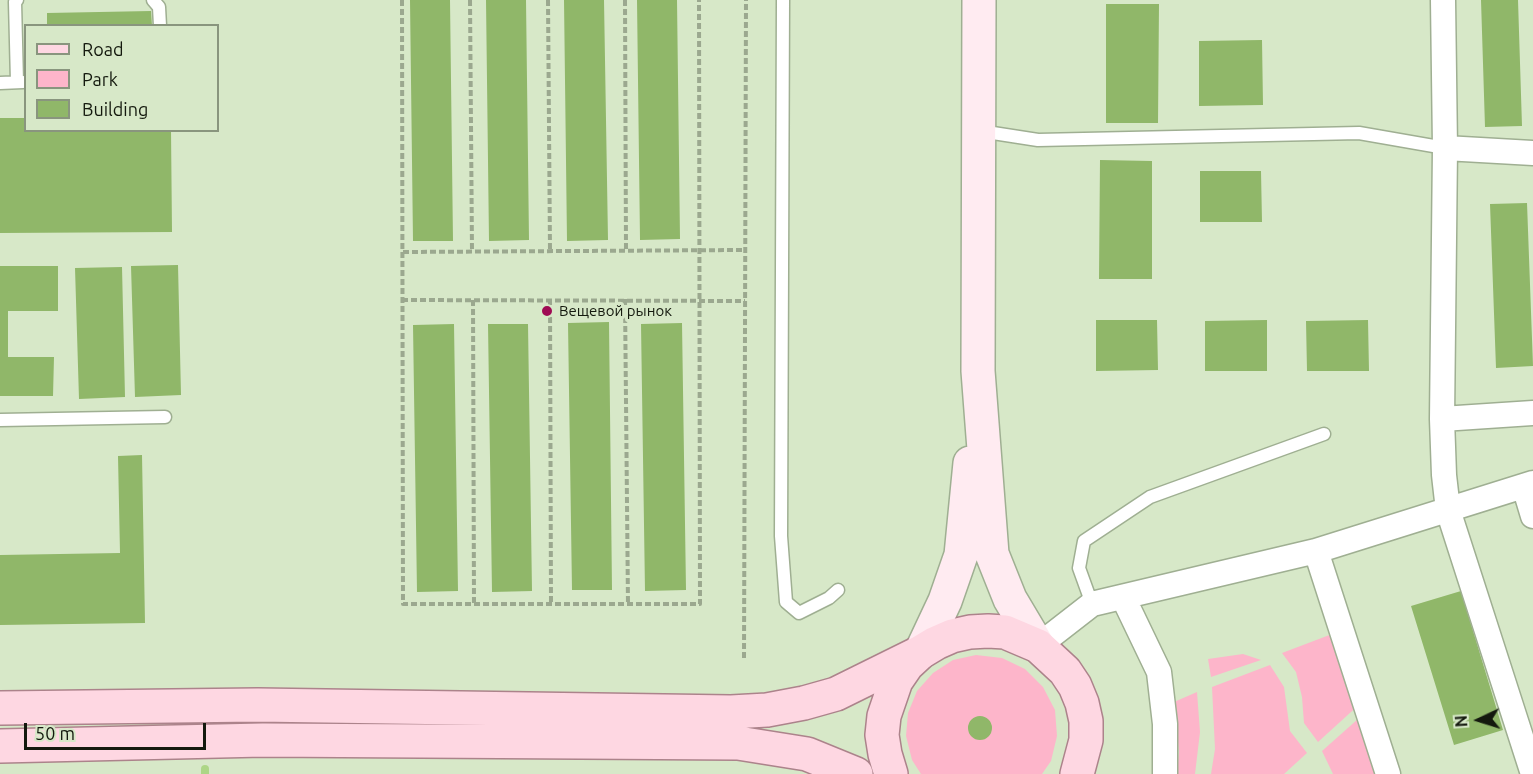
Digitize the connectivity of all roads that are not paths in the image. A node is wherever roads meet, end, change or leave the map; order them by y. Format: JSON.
{"nodes":[{"id":1,"x":17,"y":0,"type":"edge"},
{"id":2,"x":153,"y":0,"type":"edge"},
{"id":3,"x":783,"y":0,"type":"edge"},
{"id":4,"x":979,"y":0,"type":"edge"},
{"id":5,"x":1443,"y":0,"type":"edge"},
{"id":6,"x":160,"y":24,"type":"edge"},
{"id":7,"x":0,"y":82,"type":"edge"},
{"id":8,"x":21,"y":82,"type":"edge"},
{"id":9,"x":979,"y":131,"type":"junction"},
{"id":10,"x":1445,"y":148,"type":"junction"},
{"id":11,"x":1533,"y":153,"type":"edge"},
{"id":12,"x":978,"y":371,"type":"junction"},
{"id":13,"x":1533,"y":413,"type":"edge"},
{"id":14,"x":165,"y":417,"type":"dead end"},
{"id":15,"x":1443,"y":419,"type":"junction"},
{"id":16,"x":0,"y":420,"type":"edge"},
{"id":17,"x":1324,"y":434,"type":"dead end"},
{"id":18,"x":1528,"y":484,"type":"edge"},
{"id":19,"x":1448,"y":510,"type":"junction"},
{"id":20,"x":1533,"y":516,"type":"edge"},
{"id":21,"x":1316,"y":551,"type":"junction"},
{"id":22,"x":838,"y":591,"type":"dead end"},
{"id":23,"x":1123,"y":597,"type":"junction"},
{"id":24,"x":1092,"y":604,"type":"junction"},
{"id":25,"x":1038,"y":646,"type":"junction"},
{"id":26,"x":921,"y":652,"type":"junction"},
{"id":27,"x":0,"y":708,"type":"edge"},
{"id":28,"x":0,"y":746,"type":"edge"},
{"id":29,"x":1530,"y":758,"type":"edge"},
{"id":30,"x":856,"y":774,"type":"edge"},
{"id":31,"x":891,"y":774,"type":"edge"},
{"id":32,"x":1077,"y":774,"type":"edge"},
{"id":33,"x":1164,"y":774,"type":"edge"},
{"id":34,"x":1388,"y":774,"type":"edge"}],
"edges":[{"from":1,"to":8,"type":"lane"},
{"from":2,"to":6,"type":"lane"},
{"from":3,"to":22,"type":"lane"},
{"from":4,"to":9,"type":"street"},
{"from":5,"to":10,"type":"street"},
{"from":7,"to":8,"type":"lane"},
{"from":9,"to":10,"type":"lane"},
{"from":9,"to":12,"type":"street"},
{"from":10,"to":11,"type":"street"},
{"from":10,"to":15,"type":"street"},
{"from":12,"to":25,"type":"street"},
{"from":12,"to":26,"type":"street"},
{"from":13,"to":15,"type":"street"},
{"from":14,"to":16,"type":"lane"},
{"from":15,"to":19,"type":"street"},
{"from":17,"to":24,"type":"lane"},
{"from":18,"to":19,"type":"street"},
{"from":18,"to":20,"type":"street"},
{"from":19,"to":21,"type":"street"},
{"from":19,"to":29,"type":"street"},
{"from":21,"to":23,"type":"street"},
{"from":21,"to":34,"type":"street"},
{"from":23,"to":24,"type":"street"},
{"from":23,"to":33,"type":"street"},
{"from":24,"to":25,"type":"street"},
{"from":25,"to":26,"type":"main road"},
{"from":25,"to":32,"type":"main road"},
{"from":26,"to":27,"type":"main road"},
{"from":26,"to":31,"type":"main road"},
{"from":28,"to":30,"type":"main road"}]}
